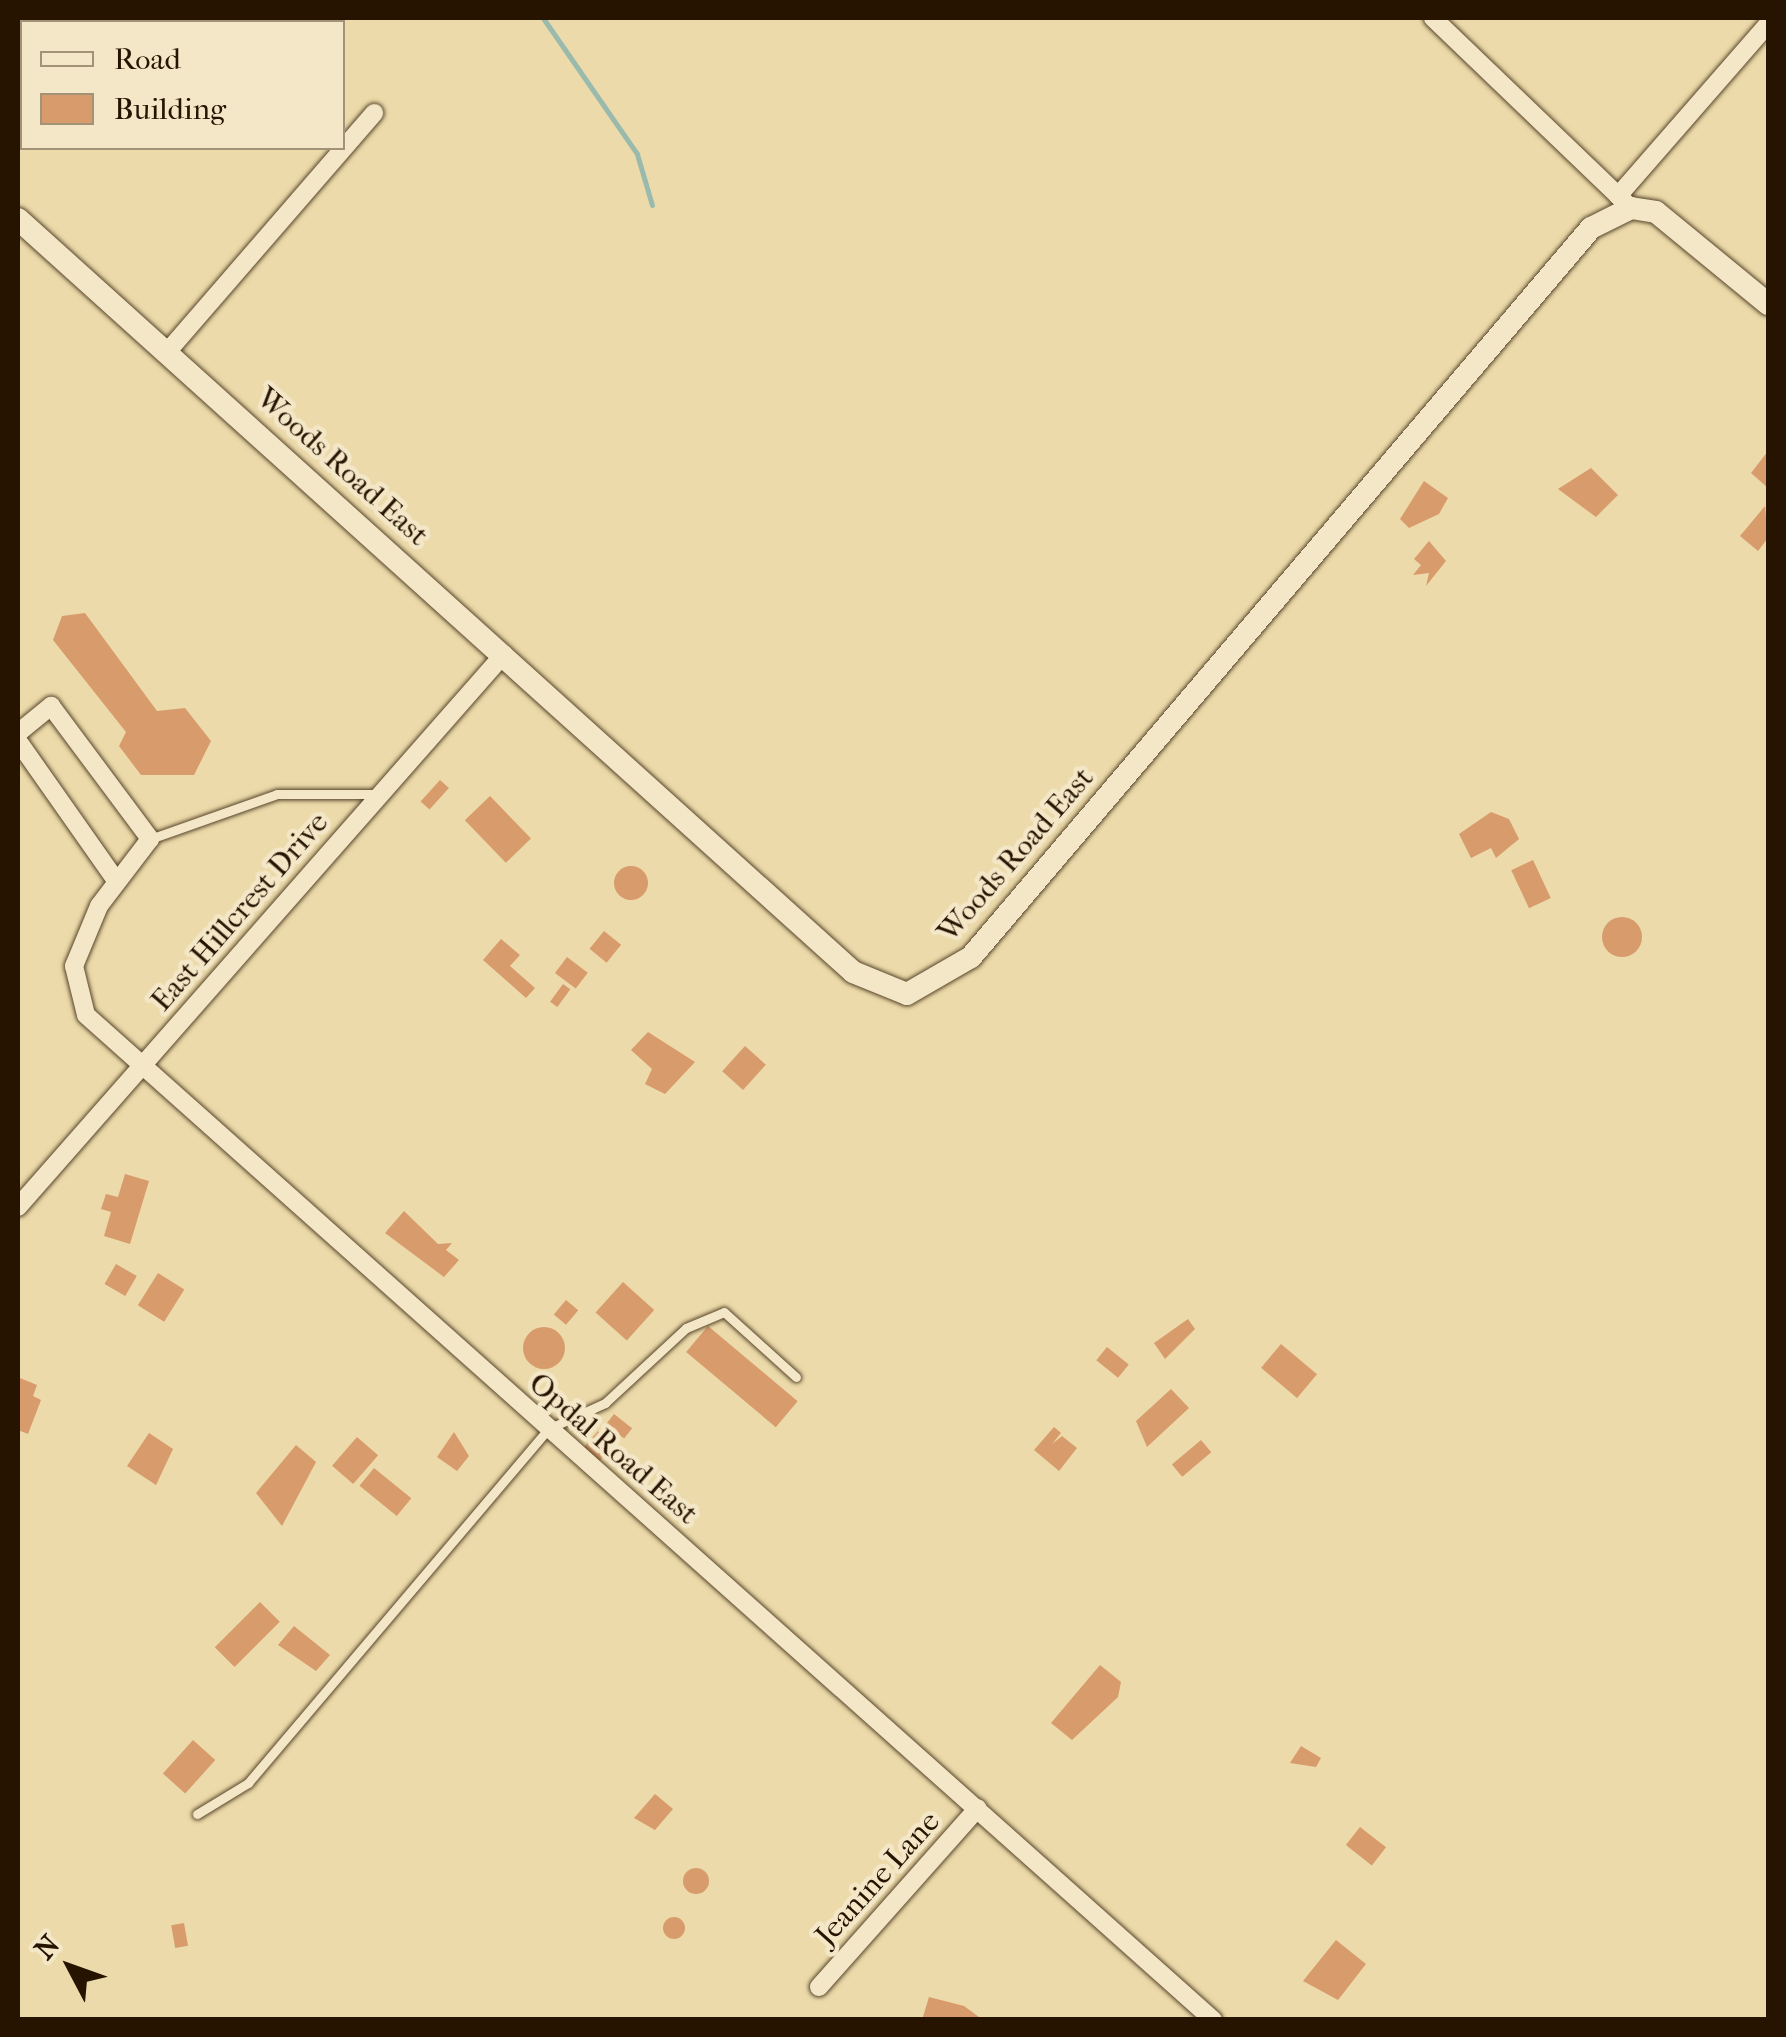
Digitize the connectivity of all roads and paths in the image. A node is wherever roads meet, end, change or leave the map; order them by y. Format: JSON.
{"nodes":[{"id":1,"x":1433,"y":18,"type":"edge"},
{"id":2,"x":1768,"y":24,"type":"edge"},
{"id":3,"x":374,"y":113,"type":"dead end"},
{"id":4,"x":345,"y":147,"type":"edge"},
{"id":5,"x":342,"y":150,"type":"edge"},
{"id":6,"x":1624,"y":202,"type":"junction"},
{"id":7,"x":18,"y":219,"type":"edge"},
{"id":8,"x":1768,"y":304,"type":"edge"},
{"id":9,"x":168,"y":351,"type":"junction"},
{"id":10,"x":504,"y":654,"type":"junction"},
{"id":11,"x":18,"y":733,"type":"edge"},
{"id":12,"x":18,"y":741,"type":"edge"},
{"id":13,"x":380,"y":794,"type":"junction"},
{"id":14,"x":150,"y":839,"type":"junction"},
{"id":15,"x":117,"y":882,"type":"junction"},
{"id":16,"x":138,"y":1070,"type":"junction"},
{"id":17,"x":18,"y":1208,"type":"edge"},
{"id":18,"x":796,"y":1376,"type":"dead end"},
{"id":19,"x":548,"y":1429,"type":"junction"},
{"id":20,"x":978,"y":1808,"type":"junction"},
{"id":21,"x":197,"y":1814,"type":"dead end"},
{"id":22,"x":819,"y":1987,"type":"dead end"},
{"id":23,"x":1213,"y":2020,"type":"edge"}],
"edges":[{"from":1,"to":6,"type":"street"},
{"from":2,"to":6,"type":"street"},
{"from":3,"to":4,"type":"street"},
{"from":5,"to":9,"type":"street"},
{"from":6,"to":8,"type":"main road"},
{"from":6,"to":10,"type":"main road","name":"Woods Road East"},
{"from":7,"to":9,"type":"main road","name":"Woods Road East"},
{"from":9,"to":10,"type":"main road","name":"Woods Road East"},
{"from":10,"to":13,"type":"street","name":"East Hillcrest Drive"},
{"from":11,"to":14,"type":"street"},
{"from":12,"to":15,"type":"street"},
{"from":13,"to":14,"type":"lane"},
{"from":13,"to":16,"type":"street","name":"East Hillcrest Drive"},
{"from":14,"to":15,"type":"street","name":"Opdal Road East"},
{"from":15,"to":16,"type":"street","name":"Opdal Road East"},
{"from":16,"to":17,"type":"street","name":"East Hillcrest Drive"},
{"from":16,"to":19,"type":"street","name":"Opdal Road East"},
{"from":18,"to":19,"type":"lane"},
{"from":19,"to":20,"type":"street","name":"Opdal Road East"},
{"from":19,"to":21,"type":"lane"},
{"from":20,"to":22,"type":"street","name":"Jeanine Lane"},
{"from":20,"to":23,"type":"street","name":"Opdal Road East"}]}
